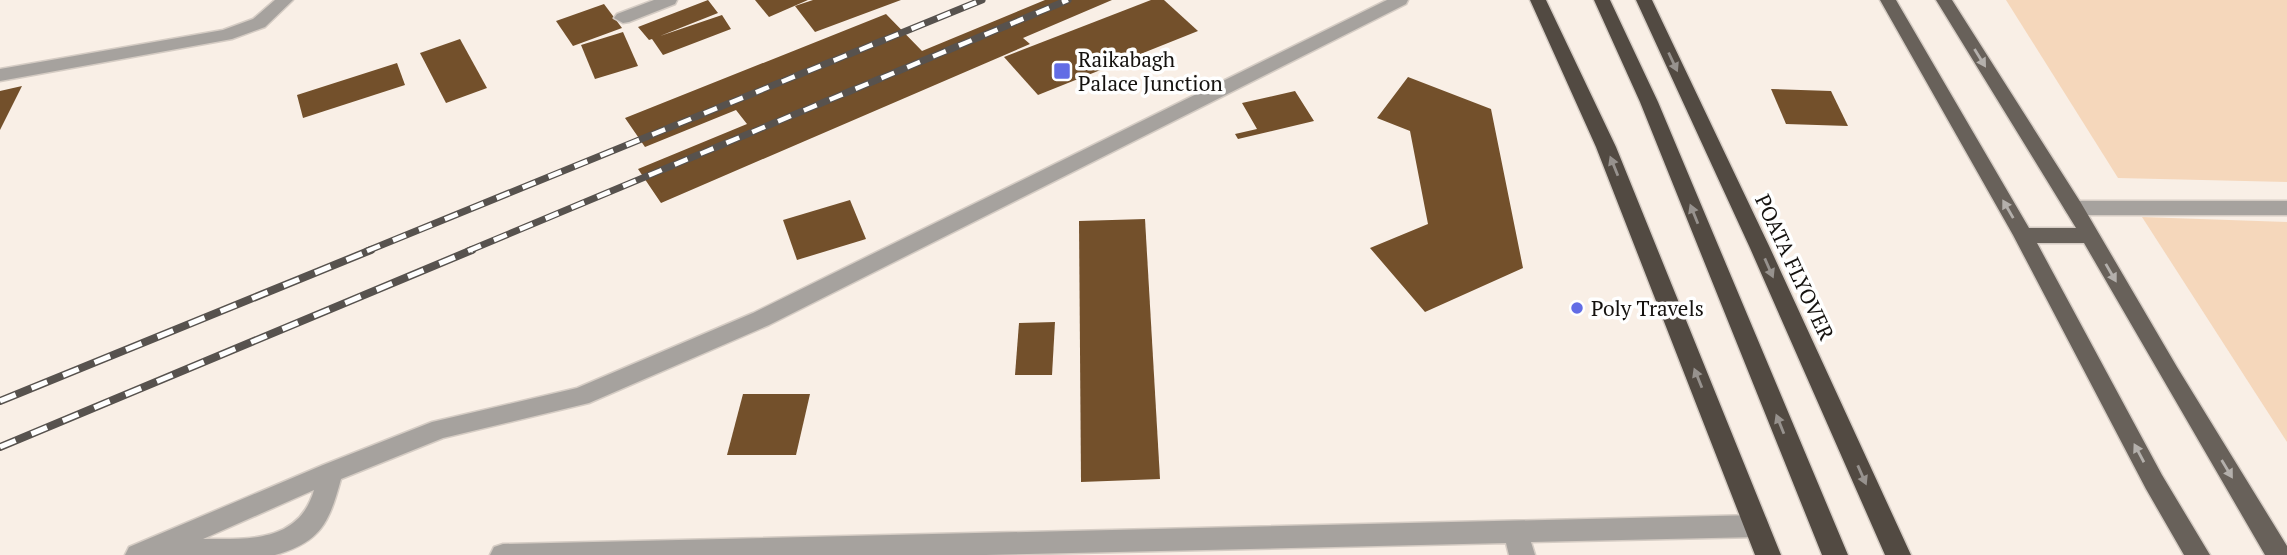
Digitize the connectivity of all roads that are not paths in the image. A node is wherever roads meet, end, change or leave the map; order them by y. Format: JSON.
{"nodes":[{"id":1,"x":285,"y":0,"type":"edge"},
{"id":2,"x":669,"y":0,"type":"edge"},
{"id":3,"x":1400,"y":0,"type":"edge"},
{"id":4,"x":1538,"y":0,"type":"edge"},
{"id":5,"x":1602,"y":0,"type":"edge"},
{"id":6,"x":1644,"y":0,"type":"edge"},
{"id":7,"x":1888,"y":0,"type":"edge"},
{"id":8,"x":1944,"y":0,"type":"edge"},
{"id":9,"x":623,"y":18,"type":"dead end"},
{"id":10,"x":0,"y":75,"type":"edge"},
{"id":11,"x":2074,"y":208,"type":"junction"},
{"id":12,"x":2287,"y":208,"type":"edge"},
{"id":13,"x":2023,"y":234,"type":"junction"},
{"id":14,"x":2090,"y":236,"type":"junction"},
{"id":15,"x":331,"y":472,"type":"junction"},
{"id":16,"x":1757,"y":526,"type":"junction"},
{"id":17,"x":1519,"y":544,"type":"edge"},
{"id":18,"x":138,"y":555,"type":"edge"},
{"id":19,"x":174,"y":555,"type":"edge"},
{"id":20,"x":503,"y":555,"type":"edge"},
{"id":21,"x":1768,"y":555,"type":"edge"},
{"id":22,"x":1835,"y":555,"type":"edge"},
{"id":23,"x":1898,"y":555,"type":"edge"},
{"id":24,"x":2197,"y":555,"type":"edge"},
{"id":25,"x":2279,"y":555,"type":"edge"}],
"edges":[{"from":1,"to":10,"type":"street"},
{"from":2,"to":9,"type":"street"},
{"from":3,"to":15,"type":"street"},
{"from":16,"to":4,"type":"highway","one_way":true},
{"from":22,"to":5,"type":"highway","one_way":true},
{"from":6,"to":23,"type":"highway","name":"POATA FLYOVER","one_way":true},
{"from":13,"to":7,"type":"main road","one_way":true},
{"from":8,"to":11,"type":"main road","one_way":true},
{"from":11,"to":12,"type":"street"},
{"from":11,"to":14,"type":"main road"},
{"from":13,"to":14,"type":"main road"},
{"from":24,"to":13,"type":"main road","one_way":true},
{"from":14,"to":25,"type":"main road","one_way":true},
{"from":15,"to":18,"type":"street"},
{"from":15,"to":19,"type":"street"},
{"from":16,"to":17,"type":"street"},
{"from":16,"to":21,"type":"highway"},
{"from":17,"to":20,"type":"street"}]}
